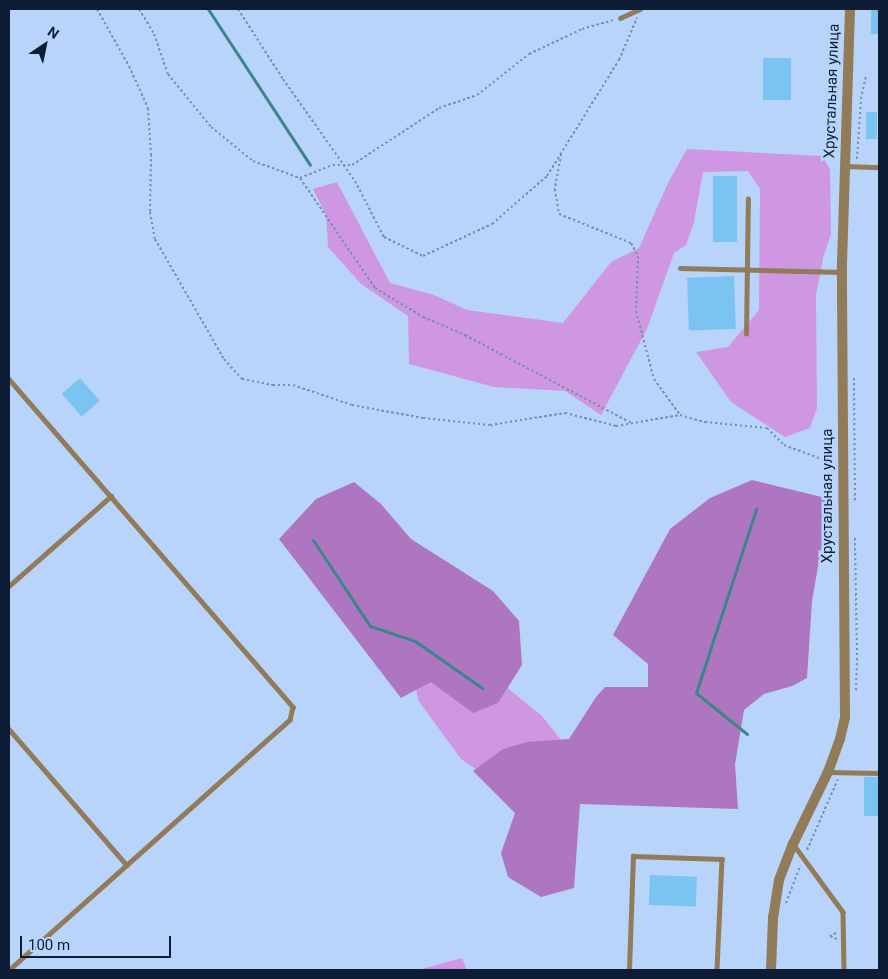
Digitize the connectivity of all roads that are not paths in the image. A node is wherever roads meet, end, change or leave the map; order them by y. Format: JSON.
{"nodes":[{"id":1,"x":640,"y":9,"type":"edge"},
{"id":2,"x":850,"y":9,"type":"edge"},
{"id":3,"x":620,"y":18,"type":"road end"},
{"id":4,"x":843,"y":166,"type":"junction"},
{"id":5,"x":879,"y":167,"type":"edge"},
{"id":6,"x":748,"y":200,"type":"dead end"},
{"id":7,"x":680,"y":268,"type":"dead end"},
{"id":8,"x":747,"y":270,"type":"junction"},
{"id":9,"x":842,"y":272,"type":"junction"},
{"id":10,"x":746,"y":334,"type":"dead end"},
{"id":11,"x":9,"y":379,"type":"edge"},
{"id":12,"x":111,"y":496,"type":"junction"},
{"id":13,"x":9,"y":586,"type":"edge"},
{"id":14,"x":9,"y":729,"type":"edge"},
{"id":15,"x":828,"y":772,"type":"junction"},
{"id":16,"x":879,"y":773,"type":"edge"},
{"id":17,"x":793,"y":844,"type":"junction"},
{"id":18,"x":127,"y":865,"type":"junction"},
{"id":19,"x":9,"y":970,"type":"edge"},
{"id":20,"x":629,"y":970,"type":"edge"},
{"id":21,"x":717,"y":970,"type":"edge"},
{"id":22,"x":771,"y":970,"type":"edge"},
{"id":23,"x":844,"y":970,"type":"edge"}],
"edges":[{"from":1,"to":3,"type":"lane"},
{"from":2,"to":4,"type":"street","name":"Хрустальная улица"},
{"from":4,"to":5,"type":"lane"},
{"from":4,"to":9,"type":"street","name":"Хрустальная улица"},
{"from":6,"to":8,"type":"lane"},
{"from":7,"to":8,"type":"lane"},
{"from":8,"to":9,"type":"lane"},
{"from":8,"to":10,"type":"lane"},
{"from":9,"to":15,"type":"street","name":"Хрустальная улица"},
{"from":11,"to":12,"type":"lane"},
{"from":12,"to":13,"type":"lane"},
{"from":12,"to":18,"type":"lane"},
{"from":14,"to":18,"type":"lane"},
{"from":15,"to":16,"type":"lane"},
{"from":15,"to":17,"type":"street","name":"Хрустальная улица"},
{"from":17,"to":22,"type":"street","name":"Хрустальная улица"},
{"from":17,"to":23,"type":"lane"},
{"from":18,"to":19,"type":"lane"},
{"from":20,"to":21,"type":"lane"}]}
